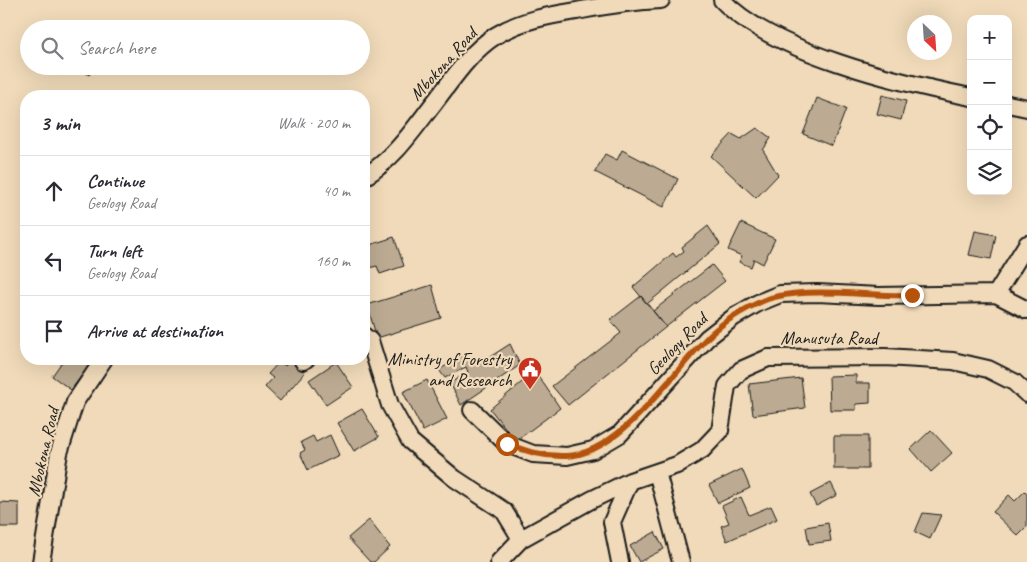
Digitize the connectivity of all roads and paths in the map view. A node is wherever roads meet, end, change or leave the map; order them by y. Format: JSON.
{"nodes":[{"id":1,"x":661,"y":0,"type":"edge"},
{"id":2,"x":722,"y":0,"type":"edge"},
{"id":3,"x":967,"y":96,"type":"edge"},
{"id":4,"x":1012,"y":105,"type":"edge"},
{"id":5,"x":1027,"y":108,"type":"edge"},
{"id":6,"x":370,"y":174,"type":"edge"},
{"id":7,"x":1027,"y":244,"type":"edge"},
{"id":8,"x":996,"y":294,"type":"junction"},
{"id":9,"x":1027,"y":310,"type":"edge"},
{"id":10,"x":370,"y":341,"type":"edge"},
{"id":11,"x":100,"y":365,"type":"edge"},
{"id":12,"x":1027,"y":394,"type":"edge"},
{"id":13,"x":472,"y":410,"type":"dead end"},
{"id":14,"x":657,"y":472,"type":"junction"},
{"id":15,"x":630,"y":481,"type":"junction"},
{"id":16,"x":521,"y":539,"type":"junction"},
{"id":17,"x":41,"y":562,"type":"edge"},
{"id":18,"x":498,"y":562,"type":"edge"},
{"id":19,"x":620,"y":562,"type":"edge"},
{"id":20,"x":681,"y":562,"type":"edge"}],
"edges":[{"from":1,"to":6,"type":"street","name":"Mbokona Road"},
{"from":2,"to":3,"type":"street"},
{"from":4,"to":5,"type":"street"},
{"from":7,"to":8,"type":"street"},
{"from":8,"to":9,"type":"street","name":"Geology Road"},
{"from":8,"to":13,"type":"street","name":"Geology Road"},
{"from":10,"to":16,"type":"street"},
{"from":11,"to":17,"type":"street","name":"Mbokona Road"},
{"from":12,"to":14,"type":"street","name":"Manusuta Road"},
{"from":14,"to":15,"type":"street","name":"Manusuta Road"},
{"from":14,"to":20,"type":"street"},
{"from":15,"to":16,"type":"street","name":"Manusuta Road"},
{"from":15,"to":19,"type":"street"},
{"from":16,"to":18,"type":"street","name":"Manusuta Road"}]}
